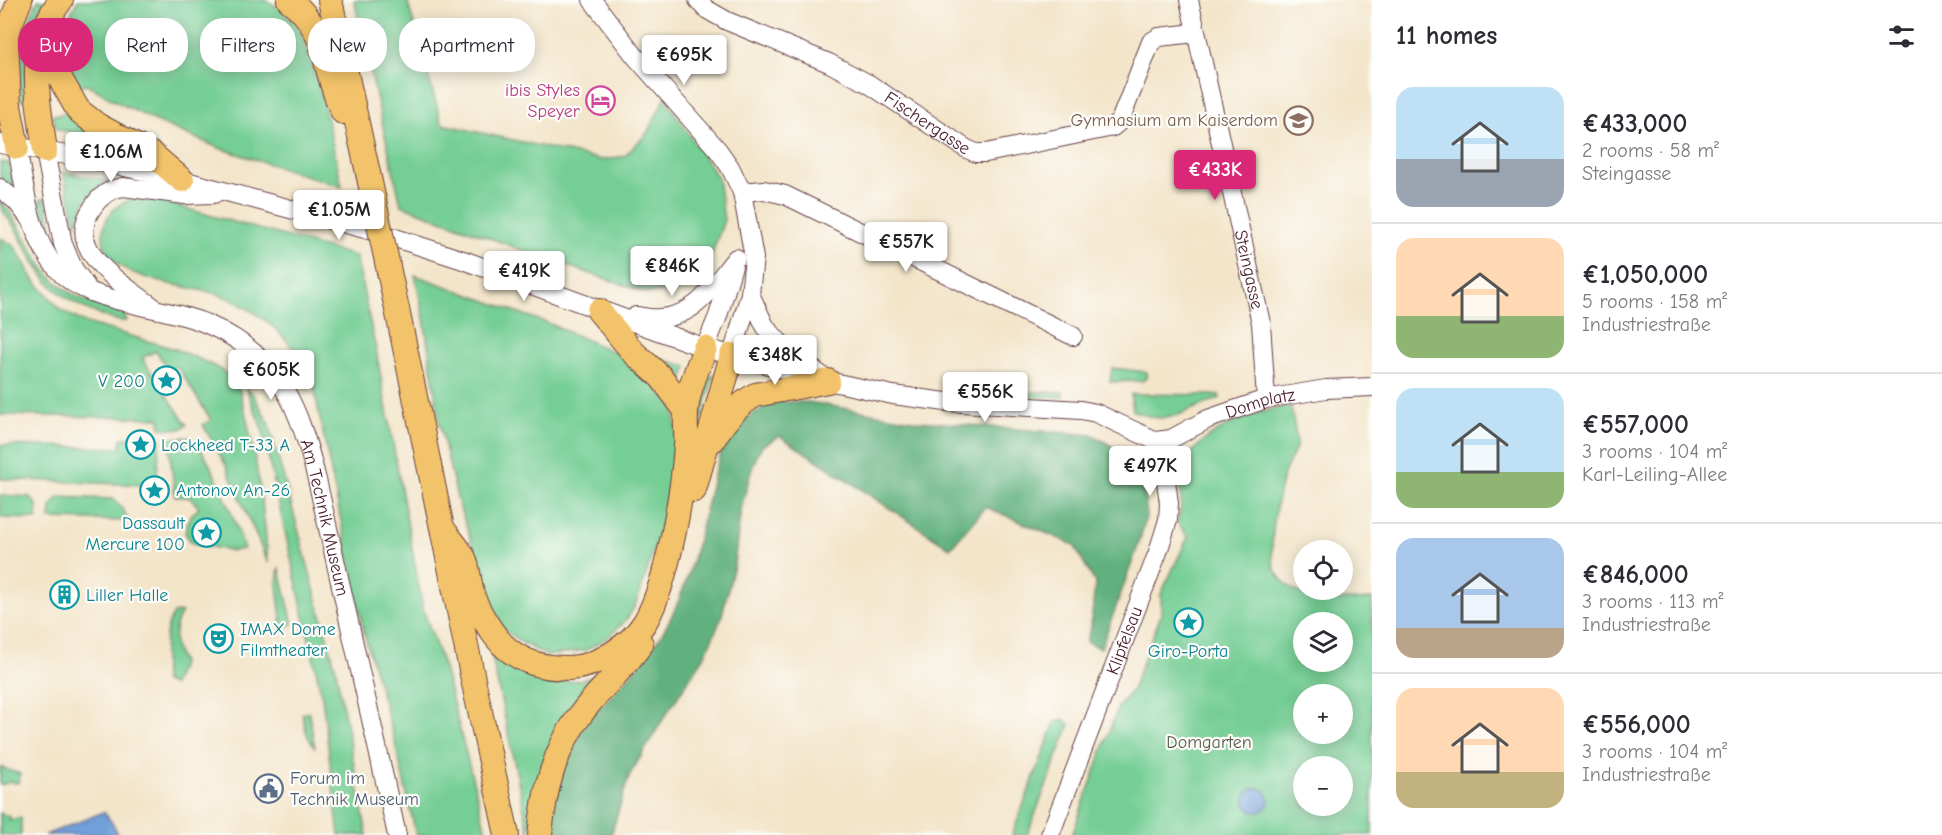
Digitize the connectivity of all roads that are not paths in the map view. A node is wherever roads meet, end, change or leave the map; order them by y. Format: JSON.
{"nodes":[{"id":1,"x":20,"y":0,"type":"edge"},
{"id":2,"x":61,"y":0,"type":"edge"},
{"id":3,"x":289,"y":0,"type":"edge"},
{"id":4,"x":330,"y":0,"type":"edge"},
{"id":5,"x":592,"y":0,"type":"edge"},
{"id":6,"x":698,"y":0,"type":"edge"},
{"id":7,"x":1189,"y":0,"type":"edge"},
{"id":8,"x":49,"y":18,"type":"edge"},
{"id":9,"x":1195,"y":33,"type":"junction"},
{"id":10,"x":3,"y":38,"type":"edge"},
{"id":11,"x":36,"y":72,"type":"edge"},
{"id":12,"x":57,"y":72,"type":"edge"},
{"id":13,"x":8,"y":146,"type":"edge"},
{"id":14,"x":362,"y":149,"type":"junction"},
{"id":15,"x":45,"y":151,"type":"junction"},
{"id":16,"x":182,"y":180,"type":"junction"},
{"id":17,"x":0,"y":188,"type":"edge"},
{"id":18,"x":224,"y":192,"type":"junction"},
{"id":19,"x":741,"y":192,"type":"junction"},
{"id":20,"x":745,"y":214,"type":"junction"},
{"id":21,"x":32,"y":220,"type":"junction"},
{"id":22,"x":736,"y":258,"type":"junction"},
{"id":23,"x":89,"y":290,"type":"junction"},
{"id":24,"x":750,"y":294,"type":"junction"},
{"id":25,"x":158,"y":311,"type":"junction"},
{"id":26,"x":599,"y":311,"type":"junction"},
{"id":27,"x":1073,"y":336,"type":"dead end"},
{"id":28,"x":705,"y":348,"type":"junction"},
{"id":29,"x":732,"y":355,"type":"junction"},
{"id":30,"x":828,"y":381,"type":"junction"},
{"id":31,"x":1372,"y":387,"type":"edge"},
{"id":32,"x":1266,"y":399,"type":"junction"},
{"id":33,"x":686,"y":411,"type":"junction"},
{"id":34,"x":1156,"y":441,"type":"junction"},
{"id":35,"x":699,"y":469,"type":"junction"},
{"id":36,"x":442,"y":529,"type":"junction"},
{"id":37,"x":397,"y":835,"type":"edge"},
{"id":38,"x":507,"y":835,"type":"edge"},
{"id":39,"x":540,"y":835,"type":"edge"},
{"id":40,"x":1050,"y":835,"type":"edge"}],
"edges":[{"from":1,"to":10,"type":"main road"},
{"from":2,"to":8,"type":"main road"},
{"from":3,"to":14,"type":"main road"},
{"from":4,"to":14,"type":"main road"},
{"from":5,"to":19,"type":"street"},
{"from":6,"to":9,"type":"street","name":"Fischergasse"},
{"from":7,"to":9,"type":"street","name":"Steingasse"},
{"from":9,"to":32,"type":"street","name":"Steingasse"},
{"from":10,"to":13,"type":"main road"},
{"from":11,"to":15,"type":"main road"},
{"from":12,"to":16,"type":"main road"},
{"from":13,"to":15,"type":"street"},
{"from":13,"to":21,"type":"street","name":"Am Technik Museum"},
{"from":14,"to":36,"type":"main road","bridge":true},
{"from":15,"to":16,"type":"street"},
{"from":15,"to":23,"type":"street"},
{"from":16,"to":18,"type":"street"},
{"from":17,"to":21,"type":"street"},
{"from":18,"to":25,"type":"street"},
{"from":18,"to":26,"type":"street"},
{"from":19,"to":20,"type":"street"},
{"from":19,"to":27,"type":"street"},
{"from":20,"to":22,"type":"street"},
{"from":20,"to":24,"type":"street"},
{"from":21,"to":23,"type":"street","name":"Am Technik Museum"},
{"from":22,"to":26,"type":"street"},
{"from":22,"to":28,"type":"street"},
{"from":23,"to":25,"type":"street","name":"Am Technik Museum"},
{"from":24,"to":29,"type":"street"},
{"from":24,"to":30,"type":"street"},
{"from":25,"to":37,"type":"street","name":"Am Technik Museum"},
{"from":26,"to":28,"type":"street"},
{"from":26,"to":33,"type":"main road"},
{"from":28,"to":29,"type":"street"},
{"from":28,"to":33,"type":"main road"},
{"from":29,"to":30,"type":"street"},
{"from":29,"to":35,"type":"main road"},
{"from":30,"to":34,"type":"street"},
{"from":30,"to":35,"type":"main road"},
{"from":31,"to":32,"type":"street","name":"Domplatz"},
{"from":32,"to":34,"type":"street","name":"Domplatz"},
{"from":33,"to":36,"type":"main road"},
{"from":34,"to":40,"type":"street","name":"Klipfelsau"},
{"from":35,"to":39,"type":"main road"},
{"from":36,"to":38,"type":"main road"}]}
